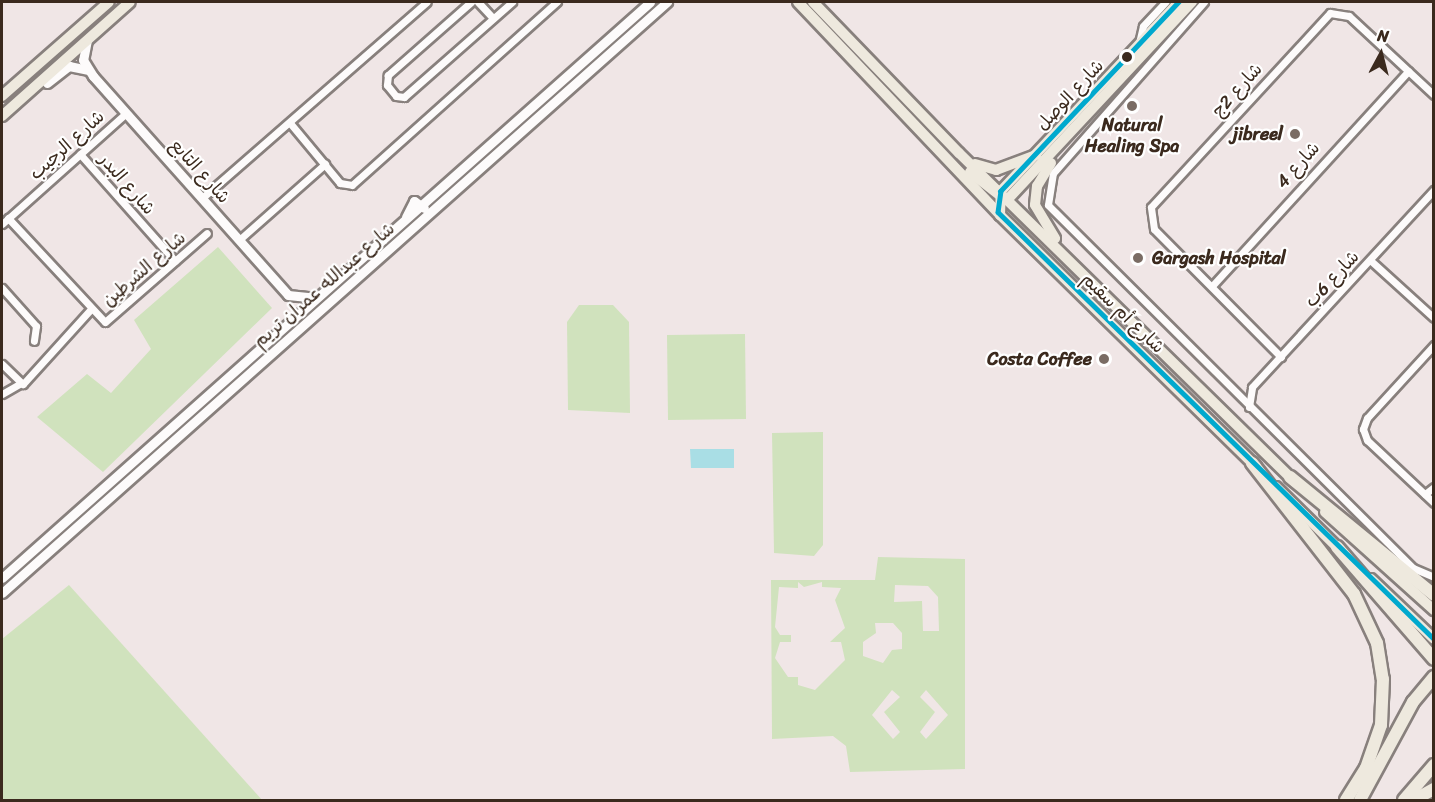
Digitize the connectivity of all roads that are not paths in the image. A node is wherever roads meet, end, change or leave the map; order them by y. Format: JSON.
{"nodes":[{"id":1,"x":109,"y":2,"type":"edge"},
{"id":2,"x":130,"y":2,"type":"edge"},
{"id":3,"x":427,"y":2,"type":"edge"},
{"id":4,"x":471,"y":2,"type":"edge"},
{"id":5,"x":478,"y":2,"type":"edge"},
{"id":6,"x":512,"y":2,"type":"edge"},
{"id":7,"x":557,"y":2,"type":"edge"},
{"id":8,"x":650,"y":2,"type":"edge"},
{"id":9,"x":667,"y":2,"type":"edge"},
{"id":10,"x":798,"y":2,"type":"edge"},
{"id":11,"x":813,"y":2,"type":"edge"},
{"id":12,"x":1165,"y":2,"type":"edge"},
{"id":13,"x":1179,"y":2,"type":"edge"},
{"id":14,"x":1192,"y":2,"type":"edge"},
{"id":15,"x":1204,"y":2,"type":"edge"},
{"id":16,"x":493,"y":18,"type":"junction"},
{"id":17,"x":1185,"y":23,"type":"junction"},
{"id":18,"x":1169,"y":26,"type":"junction"},
{"id":19,"x":87,"y":39,"type":"junction"},
{"id":20,"x":1139,"y":44,"type":"junction"},
{"id":21,"x":1406,"y":69,"type":"junction"},
{"id":22,"x":88,"y":70,"type":"junction"},
{"id":23,"x":27,"y":93,"type":"junction"},
{"id":24,"x":1434,"y":95,"type":"edge"},
{"id":25,"x":2,"y":96,"type":"edge"},
{"id":26,"x":126,"y":113,"type":"junction"},
{"id":27,"x":2,"y":116,"type":"edge"},
{"id":28,"x":288,"y":124,"type":"junction"},
{"id":29,"x":1071,"y":133,"type":"junction"},
{"id":30,"x":928,"y":137,"type":"junction"},
{"id":31,"x":959,"y":153,"type":"junction"},
{"id":32,"x":81,"y":154,"type":"junction"},
{"id":33,"x":1036,"y":155,"type":"junction"},
{"id":34,"x":325,"y":164,"type":"junction"},
{"id":35,"x":1434,"y":190,"type":"edge"},
{"id":36,"x":998,"y":193,"type":"junction"},
{"id":37,"x":203,"y":200,"type":"junction"},
{"id":38,"x":423,"y":203,"type":"junction"},
{"id":39,"x":1000,"y":215,"type":"junction"},
{"id":40,"x":8,"y":218,"type":"junction"},
{"id":41,"x":2,"y":224,"type":"edge"},
{"id":42,"x":207,"y":233,"type":"dead end"},
{"id":43,"x":239,"y":240,"type":"junction"},
{"id":44,"x":1065,"y":256,"type":"junction"},
{"id":45,"x":175,"y":261,"type":"junction"},
{"id":46,"x":1368,"y":262,"type":"junction"},
{"id":47,"x":1073,"y":265,"type":"junction"},
{"id":48,"x":370,"y":266,"type":"junction"},
{"id":49,"x":1210,"y":284,"type":"junction"},
{"id":50,"x":2,"y":288,"type":"edge"},
{"id":51,"x":288,"y":295,"type":"junction"},
{"id":52,"x":317,"y":297,"type":"junction"},
{"id":53,"x":1420,"y":307,"type":"junction"},
{"id":54,"x":90,"y":310,"type":"junction"},
{"id":55,"x":1434,"y":318,"type":"edge"},
{"id":56,"x":1434,"y":323,"type":"edge"},
{"id":57,"x":286,"y":324,"type":"junction"},
{"id":58,"x":34,"y":341,"type":"dead end"},
{"id":59,"x":1434,"y":345,"type":"edge"},
{"id":60,"x":1282,"y":355,"type":"junction"},
{"id":61,"x":2,"y":364,"type":"edge"},
{"id":62,"x":19,"y":384,"type":"junction"},
{"id":63,"x":1252,"y":387,"type":"junction"},
{"id":64,"x":1233,"y":392,"type":"junction"},
{"id":65,"x":2,"y":394,"type":"edge"},
{"id":66,"x":1249,"y":408,"type":"junction"},
{"id":67,"x":1252,"y":463,"type":"junction"},
{"id":68,"x":1290,"y":477,"type":"junction"},
{"id":69,"x":1434,"y":487,"type":"edge"},
{"id":70,"x":1431,"y":498,"type":"edge"},
{"id":71,"x":1337,"y":547,"type":"junction"},
{"id":72,"x":1434,"y":577,"type":"edge"},
{"id":73,"x":2,"y":578,"type":"edge"},
{"id":74,"x":2,"y":593,"type":"edge"},
{"id":75,"x":1434,"y":595,"type":"edge"},
{"id":76,"x":1434,"y":610,"type":"edge"},
{"id":77,"x":1434,"y":639,"type":"edge"},
{"id":78,"x":1434,"y":659,"type":"edge"},
{"id":79,"x":1434,"y":677,"type":"edge"},
{"id":80,"x":1434,"y":765,"type":"edge"},
{"id":81,"x":1434,"y":789,"type":"edge"},
{"id":82,"x":1346,"y":801,"type":"edge"},
{"id":83,"x":1360,"y":801,"type":"edge"},
{"id":84,"x":1404,"y":801,"type":"edge"},
{"id":85,"x":1414,"y":801,"type":"edge"}],
"edges":[{"from":1,"to":25,"type":"main road"},
{"from":2,"to":19,"type":"main road"},
{"from":3,"to":28,"type":"street"},
{"from":4,"to":16,"type":"street"},
{"from":5,"to":16,"type":"street"},
{"from":6,"to":16,"type":"street"},
{"from":7,"to":34,"type":"street"},
{"from":8,"to":38,"type":"street","name":"شارع عبدالله عمران تريم"},
{"from":9,"to":48,"type":"street","name":"شارع عبدالله عمران تريم"},
{"from":10,"to":30,"type":"main road","name":"شارع أم سقيم"},
{"from":11,"to":31,"type":"main road","name":"شارع أم سقيم"},
{"from":12,"to":20,"type":"street"},
{"from":13,"to":20,"type":"main road","name":"شارع الوصل"},
{"from":14,"to":18,"type":"main road","name":"شارع الوصل"},
{"from":15,"to":17,"type":"street"},
{"from":17,"to":18,"type":"main road"},
{"from":17,"to":64,"type":"street"},
{"from":18,"to":29,"type":"main road","name":"شارع الوصل"},
{"from":19,"to":22,"type":"street"},
{"from":19,"to":23,"type":"main road"},
{"from":20,"to":33,"type":"main road","name":"شارع الوصل"},
{"from":21,"to":24,"type":"street"},
{"from":21,"to":49,"type":"street","name":"شارع 4"},
{"from":21,"to":49,"type":"street","name":"شارع 2ج"},
{"from":22,"to":23,"type":"street"},
{"from":22,"to":26,"type":"street","name":"شارع التابع"},
{"from":23,"to":27,"type":"main road"},
{"from":26,"to":32,"type":"street","name":"شارع الرجيب"},
{"from":26,"to":37,"type":"street","name":"شارع التابع"},
{"from":28,"to":34,"type":"street"},
{"from":28,"to":37,"type":"street"},
{"from":29,"to":36,"type":"main road","name":"شارع الوصل"},
{"from":29,"to":44,"type":"main road"},
{"from":30,"to":36,"type":"main road"},
{"from":30,"to":39,"type":"main road","name":"شارع أم سقيم"},
{"from":31,"to":33,"type":"main road"},
{"from":31,"to":36,"type":"main road","name":"شارع أم سقيم"},
{"from":32,"to":40,"type":"street","name":"شارع الرجيب"},
{"from":32,"to":45,"type":"street","name":"شارع البدر"},
{"from":33,"to":36,"type":"main road","name":"شارع الوصل"},
{"from":34,"to":43,"type":"street"},
{"from":35,"to":46,"type":"street","name":"شارع 6ب"},
{"from":36,"to":39,"type":"main road"},
{"from":36,"to":44,"type":"main road","name":"شارع أم سقيم"},
{"from":37,"to":43,"type":"street","name":"شارع التابع"},
{"from":38,"to":48,"type":"street"},
{"from":38,"to":52,"type":"street","name":"شارع عبدالله عمران تريم"},
{"from":39,"to":47,"type":"main road"},
{"from":39,"to":67,"type":"main road","name":"شارع أم سقيم"},
{"from":40,"to":41,"type":"street","name":"شارع الرجيب"},
{"from":40,"to":54,"type":"street"},
{"from":42,"to":45,"type":"street","name":"شارع الشرطين"},
{"from":43,"to":51,"type":"street","name":"شارع التابع"},
{"from":44,"to":47,"type":"main road","name":"شارع أم سقيم"},
{"from":45,"to":54,"type":"street","name":"شارع الشرطين"},
{"from":46,"to":53,"type":"street"},
{"from":46,"to":60,"type":"street","name":"شارع 6ب"},
{"from":47,"to":68,"type":"main road","name":"شارع أم سقيم"},
{"from":48,"to":74,"type":"street","name":"شارع عبدالله عمران تريم"},
{"from":49,"to":60,"type":"street"},
{"from":50,"to":58,"type":"street"},
{"from":51,"to":52,"type":"street"},
{"from":51,"to":57,"type":"street"},
{"from":52,"to":57,"type":"street","name":"شارع عبدالله عمران تريم"},
{"from":53,"to":55,"type":"street"},
{"from":53,"to":56,"type":"street"},
{"from":54,"to":62,"type":"street","name":"شارع الشرطين"},
{"from":57,"to":73,"type":"street","name":"شارع عبدالله عمران تريم"},
{"from":59,"to":70,"type":"street"},
{"from":60,"to":63,"type":"street","name":"شارع 6ب"},
{"from":61,"to":62,"type":"street"},
{"from":62,"to":65,"type":"street","name":"شارع الشرطين"},
{"from":63,"to":64,"type":"street"},
{"from":63,"to":66,"type":"street"},
{"from":64,"to":66,"type":"street"},
{"from":66,"to":72,"type":"street"},
{"from":67,"to":71,"type":"main road","name":"شارع أم سقيم"},
{"from":67,"to":82,"type":"highway"},
{"from":68,"to":75,"type":"highway"},
{"from":68,"to":76,"type":"main road","name":"شارع أم سقيم"},
{"from":69,"to":70,"type":"street"},
{"from":71,"to":77,"type":"main road","name":"شارع أم سقيم"},
{"from":71,"to":78,"type":"highway"},
{"from":79,"to":83,"type":"highway"},
{"from":80,"to":84,"type":"highway"},
{"from":81,"to":85,"type":"highway"}]}
